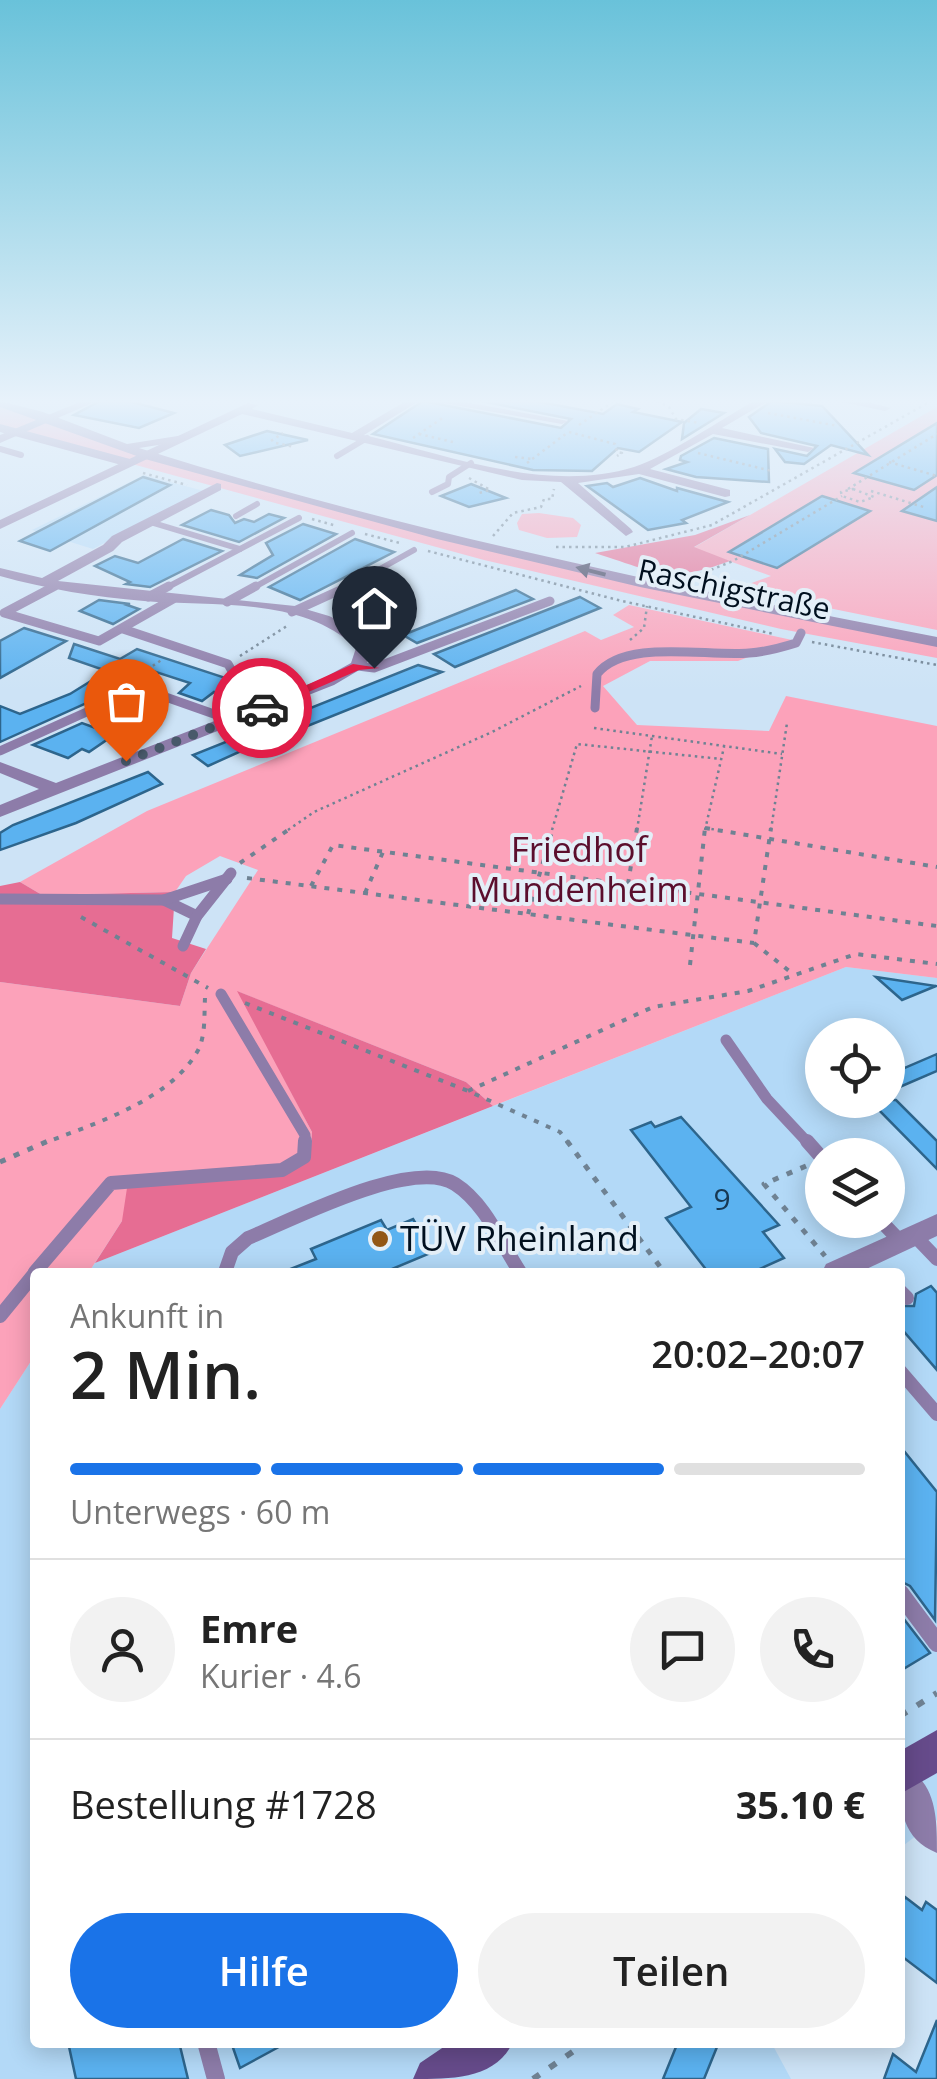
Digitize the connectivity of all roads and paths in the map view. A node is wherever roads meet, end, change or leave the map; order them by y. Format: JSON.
{"nodes":[{"id":1,"x":52,"y":498,"type":"edge"},
{"id":2,"x":196,"y":498,"type":"edge"},
{"id":3,"x":247,"y":498,"type":"edge"},
{"id":4,"x":307,"y":498,"type":"edge"},
{"id":5,"x":552,"y":498,"type":"edge"},
{"id":6,"x":582,"y":498,"type":"edge"},
{"id":7,"x":839,"y":498,"type":"edge"},
{"id":8,"x":847,"y":498,"type":"edge"},
{"id":9,"x":873,"y":498,"type":"edge"},
{"id":10,"x":894,"y":498,"type":"edge"},
{"id":11,"x":257,"y":504,"type":"dead end"},
{"id":12,"x":928,"y":508,"type":"dead end"},
{"id":13,"x":236,"y":516,"type":"dead end"},
{"id":14,"x":301,"y":517,"type":"joint"},
{"id":15,"x":4,"y":520,"type":"edge"},
{"id":16,"x":150,"y":522,"type":"junction"},
{"id":17,"x":337,"y":526,"type":"dead end"},
{"id":18,"x":353,"y":532,"type":"joint"},
{"id":19,"x":626,"y":532,"type":"dead end"},
{"id":20,"x":493,"y":536,"type":"dead end"},
{"id":21,"x":402,"y":544,"type":"dead end"},
{"id":22,"x":240,"y":549,"type":"junction"},
{"id":23,"x":416,"y":549,"type":"joint"},
{"id":24,"x":0,"y":572,"type":"edge"},
{"id":25,"x":687,"y":578,"type":"dead end"},
{"id":26,"x":51,"y":584,"type":"junction"},
{"id":27,"x":148,"y":597,"type":"junction"},
{"id":28,"x":174,"y":599,"type":"junction"},
{"id":29,"x":550,"y":601,"type":"dead end"},
{"id":30,"x":227,"y":602,"type":"junction"},
{"id":31,"x":647,"y":606,"type":"junction"},
{"id":32,"x":297,"y":613,"type":"junction"},
{"id":33,"x":785,"y":622,"type":"junction"},
{"id":34,"x":123,"y":629,"type":"junction"},
{"id":35,"x":800,"y":636,"type":"junction"},
{"id":36,"x":937,"y":642,"type":"edge"},
{"id":37,"x":180,"y":648,"type":"junction"},
{"id":38,"x":621,"y":656,"type":"junction"},
{"id":39,"x":937,"y":662,"type":"edge"},
{"id":40,"x":228,"y":664,"type":"junction"},
{"id":41,"x":358,"y":666,"type":"junction"},
{"id":42,"x":131,"y":680,"type":"dead end"},
{"id":43,"x":594,"y":680,"type":"junction"},
{"id":44,"x":299,"y":693,"type":"junction"},
{"id":45,"x":595,"y":708,"type":"dead end"},
{"id":46,"x":231,"y":720,"type":"junction"},
{"id":47,"x":787,"y":722,"type":"dead end"},
{"id":48,"x":594,"y":728,"type":"dead end"},
{"id":49,"x":652,"y":736,"type":"junction"},
{"id":50,"x":724,"y":747,"type":"junction"},
{"id":51,"x":0,"y":751,"type":"edge"},
{"id":52,"x":650,"y":752,"type":"junction"},
{"id":53,"x":782,"y":754,"type":"junction"},
{"id":54,"x":721,"y":759,"type":"junction"},
{"id":55,"x":0,"y":767,"type":"edge"},
{"id":56,"x":55,"y":789,"type":"junction"},
{"id":57,"x":0,"y":811,"type":"edge"},
{"id":58,"x":705,"y":828,"type":"junction"},
{"id":59,"x":770,"y":838,"type":"junction"},
{"id":60,"x":383,"y":852,"type":"junction"},
{"id":61,"x":937,"y":867,"type":"edge"},
{"id":62,"x":540,"y":873,"type":"junction"},
{"id":63,"x":229,"y":876,"type":"junction"},
{"id":64,"x":628,"y":884,"type":"junction"},
{"id":65,"x":311,"y":887,"type":"junction"},
{"id":66,"x":365,"y":894,"type":"junction"},
{"id":67,"x":698,"y":894,"type":"junction"},
{"id":68,"x":0,"y":898,"type":"edge"},
{"id":69,"x":52,"y":899,"type":"junction"},
{"id":70,"x":164,"y":900,"type":"junction"},
{"id":71,"x":760,"y":902,"type":"junction"},
{"id":72,"x":528,"y":914,"type":"junction"},
{"id":73,"x":197,"y":916,"type":"junction"},
{"id":74,"x":937,"y":926,"type":"edge"},
{"id":75,"x":693,"y":935,"type":"junction"},
{"id":76,"x":754,"y":943,"type":"junction"},
{"id":77,"x":183,"y":946,"type":"dead end"},
{"id":78,"x":937,"y":964,"type":"edge"},
{"id":79,"x":690,"y":965,"type":"dead end"},
{"id":80,"x":794,"y":975,"type":"junction"},
{"id":81,"x":214,"y":991,"type":"junction"},
{"id":82,"x":726,"y":1040,"type":"dead end"},
{"id":83,"x":468,"y":1092,"type":"junction"},
{"id":84,"x":805,"y":1139,"type":"edge"},
{"id":85,"x":0,"y":1162,"type":"edge"},
{"id":86,"x":805,"y":1165,"type":"edge"},
{"id":87,"x":917,"y":1233,"type":"edge"},
{"id":88,"x":805,"y":1234,"type":"edge"},
{"id":89,"x":808,"y":1238,"type":"edge"},
{"id":90,"x":937,"y":1259,"type":"edge"},
{"id":91,"x":39,"y":1268,"type":"edge"},
{"id":92,"x":226,"y":1268,"type":"edge"},
{"id":93,"x":517,"y":1268,"type":"edge"},
{"id":94,"x":661,"y":1268,"type":"edge"},
{"id":95,"x":833,"y":1268,"type":"edge"},
{"id":96,"x":844,"y":1268,"type":"edge"},
{"id":97,"x":30,"y":1279,"type":"edge"},
{"id":98,"x":0,"y":1316,"type":"edge"},
{"id":99,"x":905,"y":1376,"type":"edge"},
{"id":100,"x":937,"y":1414,"type":"edge"},
{"id":101,"x":905,"y":1600,"type":"edge"},
{"id":102,"x":937,"y":1643,"type":"edge"},
{"id":103,"x":937,"y":1693,"type":"edge"},
{"id":104,"x":905,"y":1713,"type":"edge"},
{"id":105,"x":937,"y":1750,"type":"edge"},
{"id":106,"x":905,"y":1771,"type":"edge"},
{"id":107,"x":905,"y":1789,"type":"edge"},
{"id":108,"x":937,"y":1835,"type":"edge"},
{"id":109,"x":208,"y":2048,"type":"edge"},
{"id":110,"x":483,"y":2048,"type":"edge"},
{"id":111,"x":577,"y":2048,"type":"edge"},
{"id":112,"x":216,"y":2079,"type":"edge"},
{"id":113,"x":436,"y":2079,"type":"edge"},
{"id":114,"x":532,"y":2079,"type":"edge"}],
"edges":[{"from":1,"to":15,"type":"street"},
{"from":2,"to":16,"type":"street"},
{"from":3,"to":33,"type":"street","name":"Raschigstraße"},
{"from":33,"to":4,"type":"street","name":"Raschigstraße","one_way":true},
{"from":5,"to":20,"type":"path"},
{"from":6,"to":19,"type":"street"},
{"from":7,"to":25,"type":"path"},
{"from":8,"to":9,"type":"path"},
{"from":10,"to":12,"type":"path"},
{"from":11,"to":13,"type":"lane"},
{"from":14,"to":17,"type":"path"},
{"from":14,"to":22,"type":"lane"},
{"from":16,"to":22,"type":"lane"},
{"from":16,"to":26,"type":"street"},
{"from":18,"to":21,"type":"path"},
{"from":18,"to":30,"type":"lane"},
{"from":22,"to":27,"type":"lane"},
{"from":23,"to":31,"type":"path"},
{"from":23,"to":32,"type":"lane"},
{"from":24,"to":26,"type":"street"},
{"from":26,"to":27,"type":"street"},
{"from":26,"to":34,"type":"lane"},
{"from":27,"to":28,"type":"street"},
{"from":28,"to":30,"type":"street"},
{"from":28,"to":34,"type":"lane"},
{"from":29,"to":41,"type":"lane"},
{"from":30,"to":32,"type":"street"},
{"from":31,"to":35,"type":"path"},
{"from":31,"to":38,"type":"path"},
{"from":32,"to":40,"type":"path"},
{"from":32,"to":41,"type":"street"},
{"from":33,"to":35,"type":"street","name":"Raschigstraße"},
{"from":33,"to":36,"type":"street","name":"Raschigstraße"},
{"from":34,"to":37,"type":"lane"},
{"from":35,"to":38,"type":"lane"},
{"from":35,"to":39,"type":"street","name":"Raschigstraße"},
{"from":35,"to":39,"type":"path"},
{"from":37,"to":40,"type":"lane"},
{"from":37,"to":42,"type":"path"},
{"from":38,"to":43,"type":"lane"},
{"from":40,"to":44,"type":"lane"},
{"from":41,"to":44,"type":"street"},
{"from":43,"to":45,"type":"lane"},
{"from":43,"to":63,"type":"path"},
{"from":44,"to":46,"type":"street"},
{"from":46,"to":51,"type":"lane"},
{"from":46,"to":56,"type":"street"},
{"from":47,"to":53,"type":"path"},
{"from":48,"to":49,"type":"path"},
{"from":49,"to":50,"type":"path"},
{"from":49,"to":52,"type":"path"},
{"from":50,"to":53,"type":"path"},
{"from":50,"to":54,"type":"path"},
{"from":52,"to":54,"type":"path"},
{"from":52,"to":62,"type":"path"},
{"from":52,"to":64,"type":"path"},
{"from":53,"to":59,"type":"path"},
{"from":54,"to":58,"type":"path"},
{"from":55,"to":56,"type":"street"},
{"from":56,"to":57,"type":"street"},
{"from":58,"to":59,"type":"path"},
{"from":58,"to":67,"type":"path"},
{"from":59,"to":61,"type":"path"},
{"from":59,"to":71,"type":"path"},
{"from":60,"to":62,"type":"path"},
{"from":60,"to":65,"type":"path"},
{"from":60,"to":66,"type":"path"},
{"from":62,"to":64,"type":"path"},
{"from":62,"to":72,"type":"path"},
{"from":63,"to":65,"type":"path"},
{"from":63,"to":70,"type":"lane"},
{"from":63,"to":73,"type":"lane"},
{"from":64,"to":67,"type":"path"},
{"from":65,"to":66,"type":"path"},
{"from":66,"to":72,"type":"path"},
{"from":67,"to":71,"type":"path"},
{"from":67,"to":75,"type":"path"},
{"from":68,"to":69,"type":"lane"},
{"from":69,"to":70,"type":"lane"},
{"from":69,"to":81,"type":"path"},
{"from":70,"to":73,"type":"lane"},
{"from":71,"to":74,"type":"path"},
{"from":71,"to":76,"type":"path"},
{"from":72,"to":75,"type":"path"},
{"from":73,"to":77,"type":"lane"},
{"from":75,"to":76,"type":"path"},
{"from":75,"to":79,"type":"path"},
{"from":76,"to":80,"type":"path"},
{"from":78,"to":80,"type":"path"},
{"from":80,"to":83,"type":"path"},
{"from":81,"to":83,"type":"path"},
{"from":81,"to":85,"type":"path"},
{"from":81,"to":91,"type":"lane"},
{"from":82,"to":84,"type":"lane"},
{"from":83,"to":94,"type":"path"},
{"from":86,"to":88,"type":"path"},
{"from":87,"to":90,"type":"lane"},
{"from":87,"to":96,"type":"street"},
{"from":89,"to":95,"type":"path"},
{"from":92,"to":93,"type":"lane"},
{"from":97,"to":98,"type":"lane"},
{"from":99,"to":100,"type":"lane"},
{"from":101,"to":102,"type":"lane"},
{"from":103,"to":104,"type":"path"},
{"from":105,"to":106,"type":"main road"},
{"from":107,"to":108,"type":"street"},
{"from":109,"to":112,"type":"lane"},
{"from":110,"to":113,"type":"main road"},
{"from":111,"to":114,"type":"path"}]}
